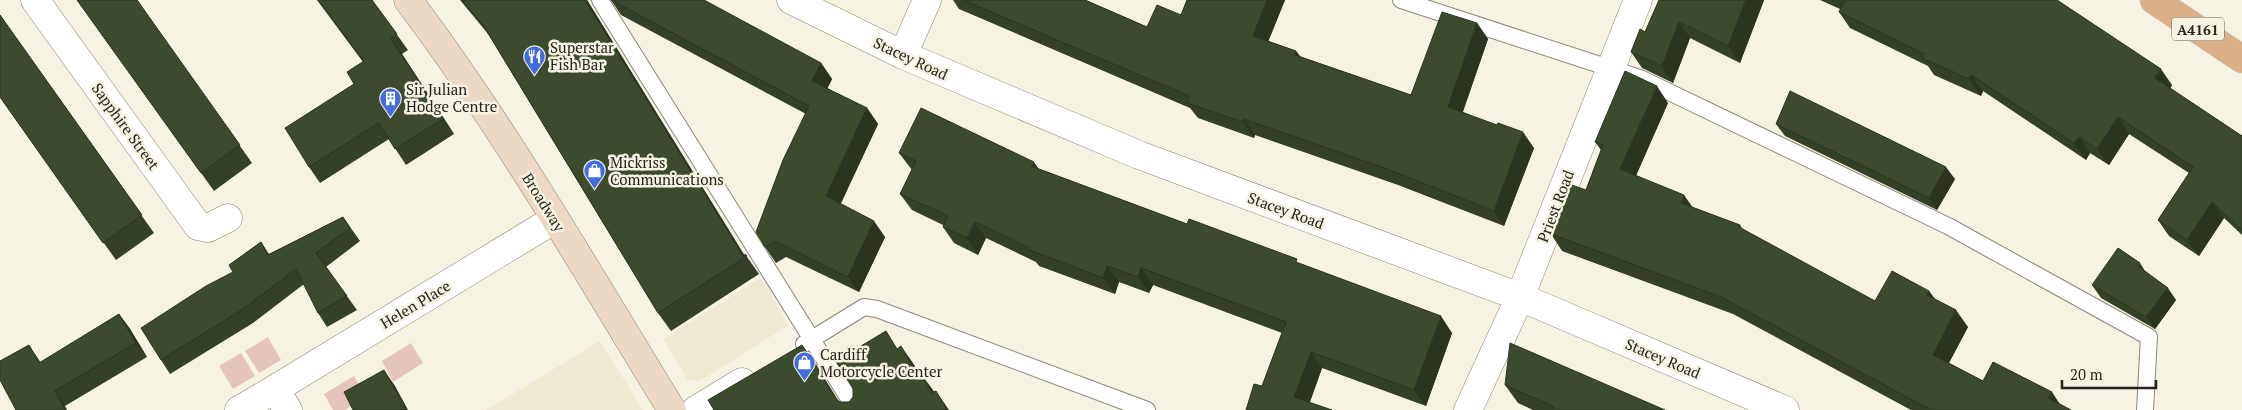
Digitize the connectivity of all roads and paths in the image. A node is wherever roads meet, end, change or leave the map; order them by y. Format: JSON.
{"nodes":[{"id":1,"x":35,"y":0,"type":"edge"},
{"id":2,"x":408,"y":0,"type":"edge"},
{"id":3,"x":600,"y":0,"type":"edge"},
{"id":4,"x":791,"y":0,"type":"edge"},
{"id":5,"x":927,"y":0,"type":"edge"},
{"id":6,"x":1401,"y":0,"type":"edge"},
{"id":7,"x":1638,"y":0,"type":"edge"},
{"id":8,"x":2154,"y":0,"type":"edge"},
{"id":9,"x":903,"y":55,"type":"junction"},
{"id":10,"x":2242,"y":59,"type":"edge"},
{"id":11,"x":1609,"y":69,"type":"junction"},
{"id":12,"x":228,"y":218,"type":"dead end"},
{"id":13,"x":554,"y":219,"type":"junction"},
{"id":14,"x":1520,"y":297,"type":"junction"},
{"id":15,"x":800,"y":347,"type":"junction"},
{"id":16,"x":762,"y":370,"type":"edge"},
{"id":17,"x":282,"y":400,"type":"edge"},
{"id":18,"x":239,"y":410,"type":"edge"},
{"id":19,"x":672,"y":410,"type":"edge"},
{"id":20,"x":696,"y":410,"type":"edge"},
{"id":21,"x":856,"y":410,"type":"edge"},
{"id":22,"x":1147,"y":410,"type":"edge"},
{"id":23,"x":1468,"y":410,"type":"edge"},
{"id":24,"x":1785,"y":410,"type":"edge"},
{"id":25,"x":2146,"y":410,"type":"edge"}],
"edges":[{"from":1,"to":12,"type":"street","name":"Sapphire Street"},
{"from":2,"to":13,"type":"main road","name":"Broadway"},
{"from":3,"to":15,"type":"lane"},
{"from":4,"to":9,"type":"street","name":"Stacey Road"},
{"from":5,"to":9,"type":"street"},
{"from":6,"to":11,"type":"lane"},
{"from":7,"to":11,"type":"street","name":"Priest Road"},
{"from":8,"to":10,"type":"main road","number":"A4161"},
{"from":9,"to":14,"type":"street","name":"Stacey Road"},
{"from":11,"to":14,"type":"street","name":"Priest Road"},
{"from":11,"to":25,"type":"lane"},
{"from":13,"to":17,"type":"street","name":"Helen Place"},
{"from":13,"to":19,"type":"main road","name":"Broadway"},
{"from":14,"to":23,"type":"street","name":"Priest Road"},
{"from":14,"to":24,"type":"street","name":"Stacey Road"},
{"from":15,"to":21,"type":"lane"},
{"from":15,"to":22,"type":"lane"},
{"from":16,"to":20,"type":"street"},
{"from":17,"to":18,"type":"street","name":"Helen Place"}]}
